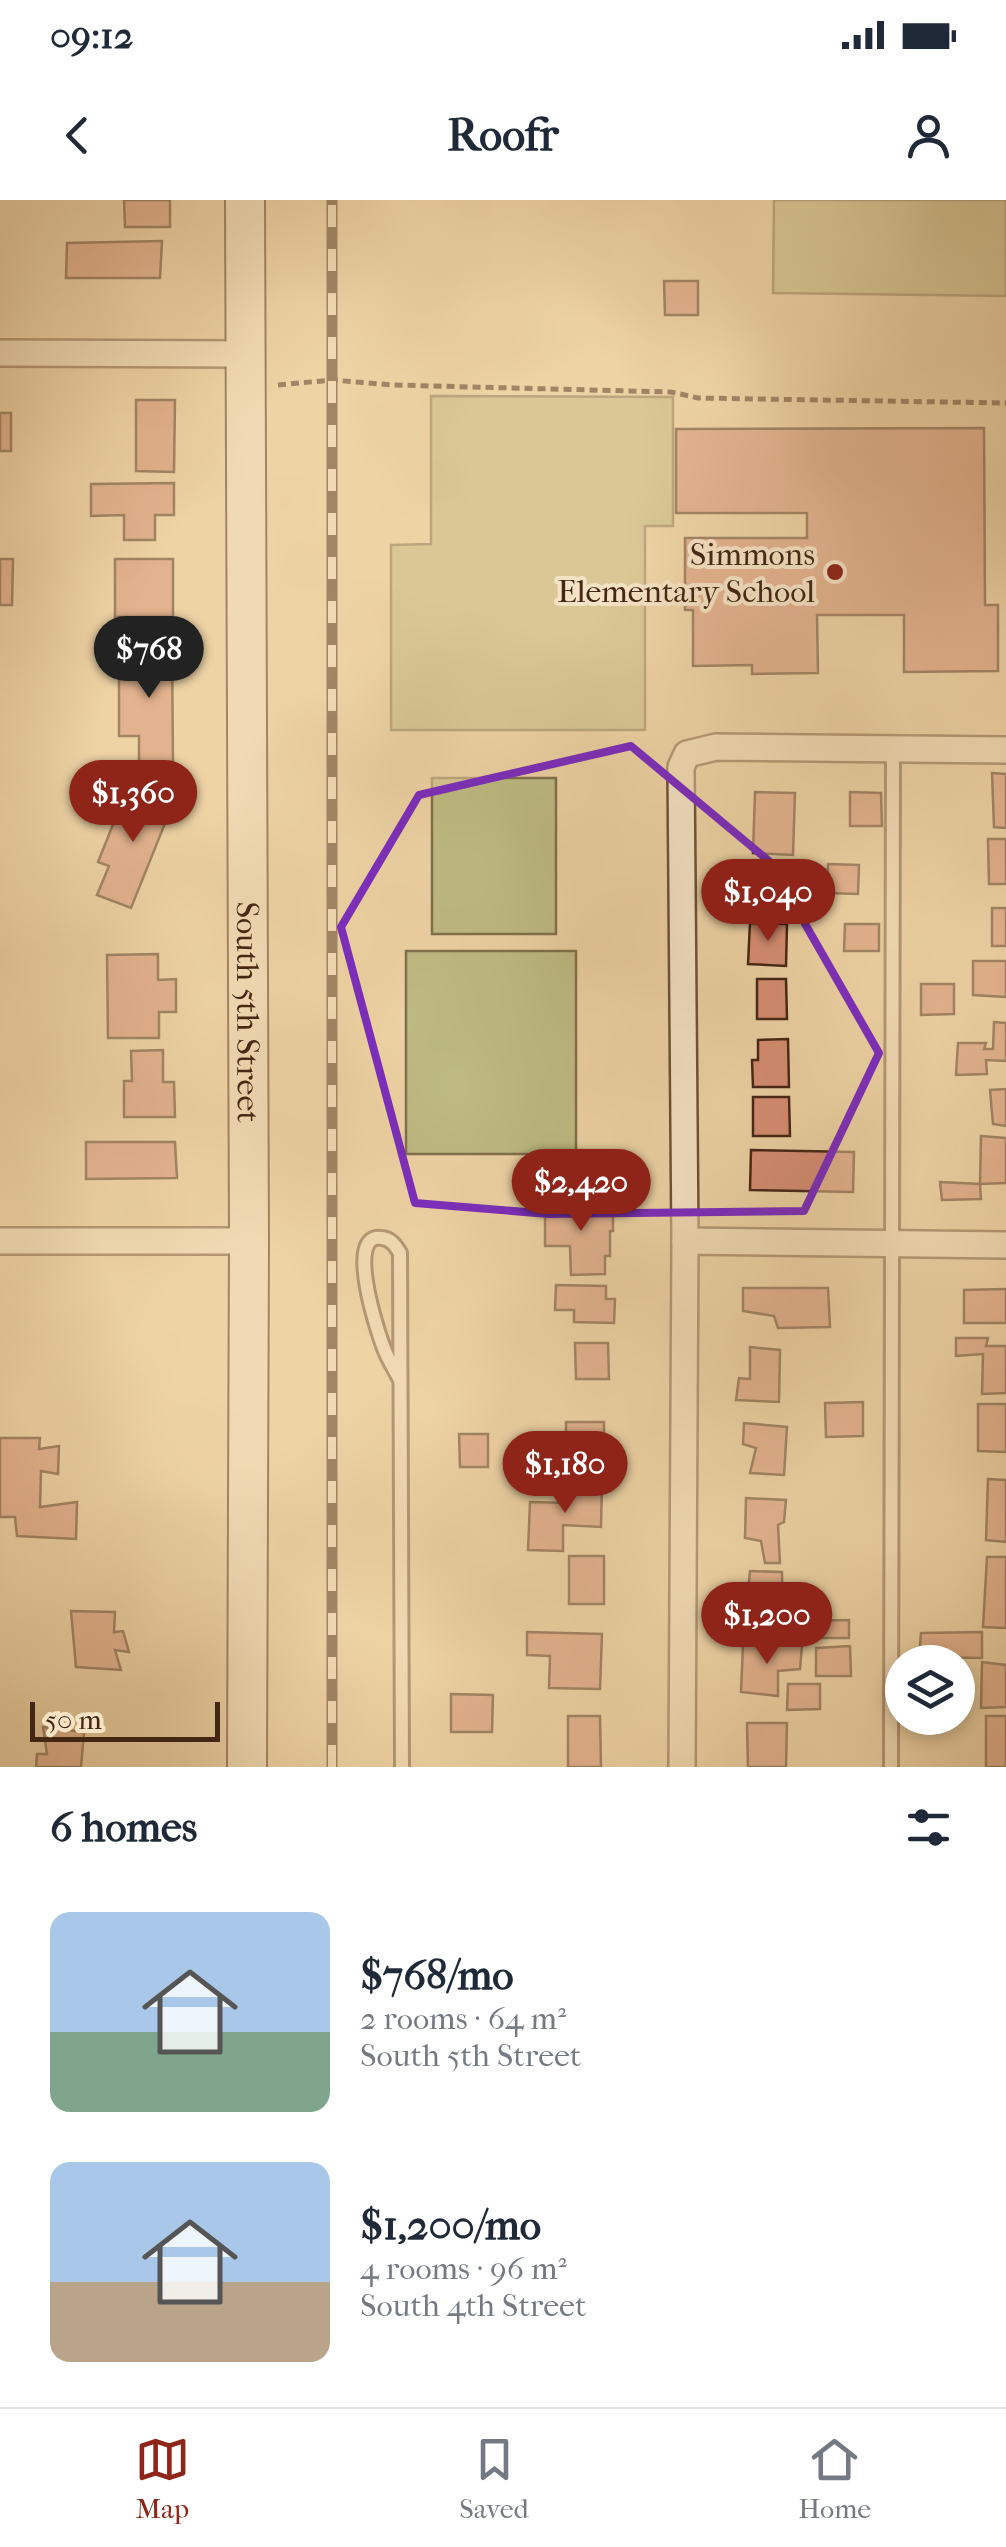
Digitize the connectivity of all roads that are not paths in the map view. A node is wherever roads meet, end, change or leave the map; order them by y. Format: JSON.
{"nodes":[{"id":1,"x":245,"y":200,"type":"edge"},
{"id":2,"x":0,"y":354,"type":"edge"},
{"id":3,"x":245,"y":354,"type":"junction"},
{"id":4,"x":893,"y":750,"type":"junction"},
{"id":5,"x":1006,"y":750,"type":"edge"},
{"id":6,"x":0,"y":1241,"type":"edge"},
{"id":7,"x":249,"y":1241,"type":"junction"},
{"id":8,"x":685,"y":1241,"type":"junction"},
{"id":9,"x":892,"y":1244,"type":"junction"},
{"id":10,"x":1006,"y":1245,"type":"edge"},
{"id":11,"x":400,"y":1380,"type":"junction"},
{"id":12,"x":246,"y":1767,"type":"edge"},
{"id":13,"x":402,"y":1767,"type":"edge"},
{"id":14,"x":682,"y":1767,"type":"edge"},
{"id":15,"x":892,"y":1767,"type":"edge"}],
"edges":[{"from":1,"to":3,"type":"main road","name":"South 5th Street"},
{"from":2,"to":3,"type":"street"},
{"from":3,"to":7,"type":"main road","name":"South 5th Street"},
{"from":4,"to":5,"type":"street"},
{"from":4,"to":8,"type":"street"},
{"from":4,"to":9,"type":"lane"},
{"from":6,"to":7,"type":"street"},
{"from":7,"to":12,"type":"main road","name":"South 5th Street"},
{"from":8,"to":9,"type":"street"},
{"from":8,"to":14,"type":"street"},
{"from":9,"to":10,"type":"street"},
{"from":9,"to":15,"type":"lane"},
{"from":11,"to":11,"type":"lane"},
{"from":11,"to":13,"type":"lane"}]}
